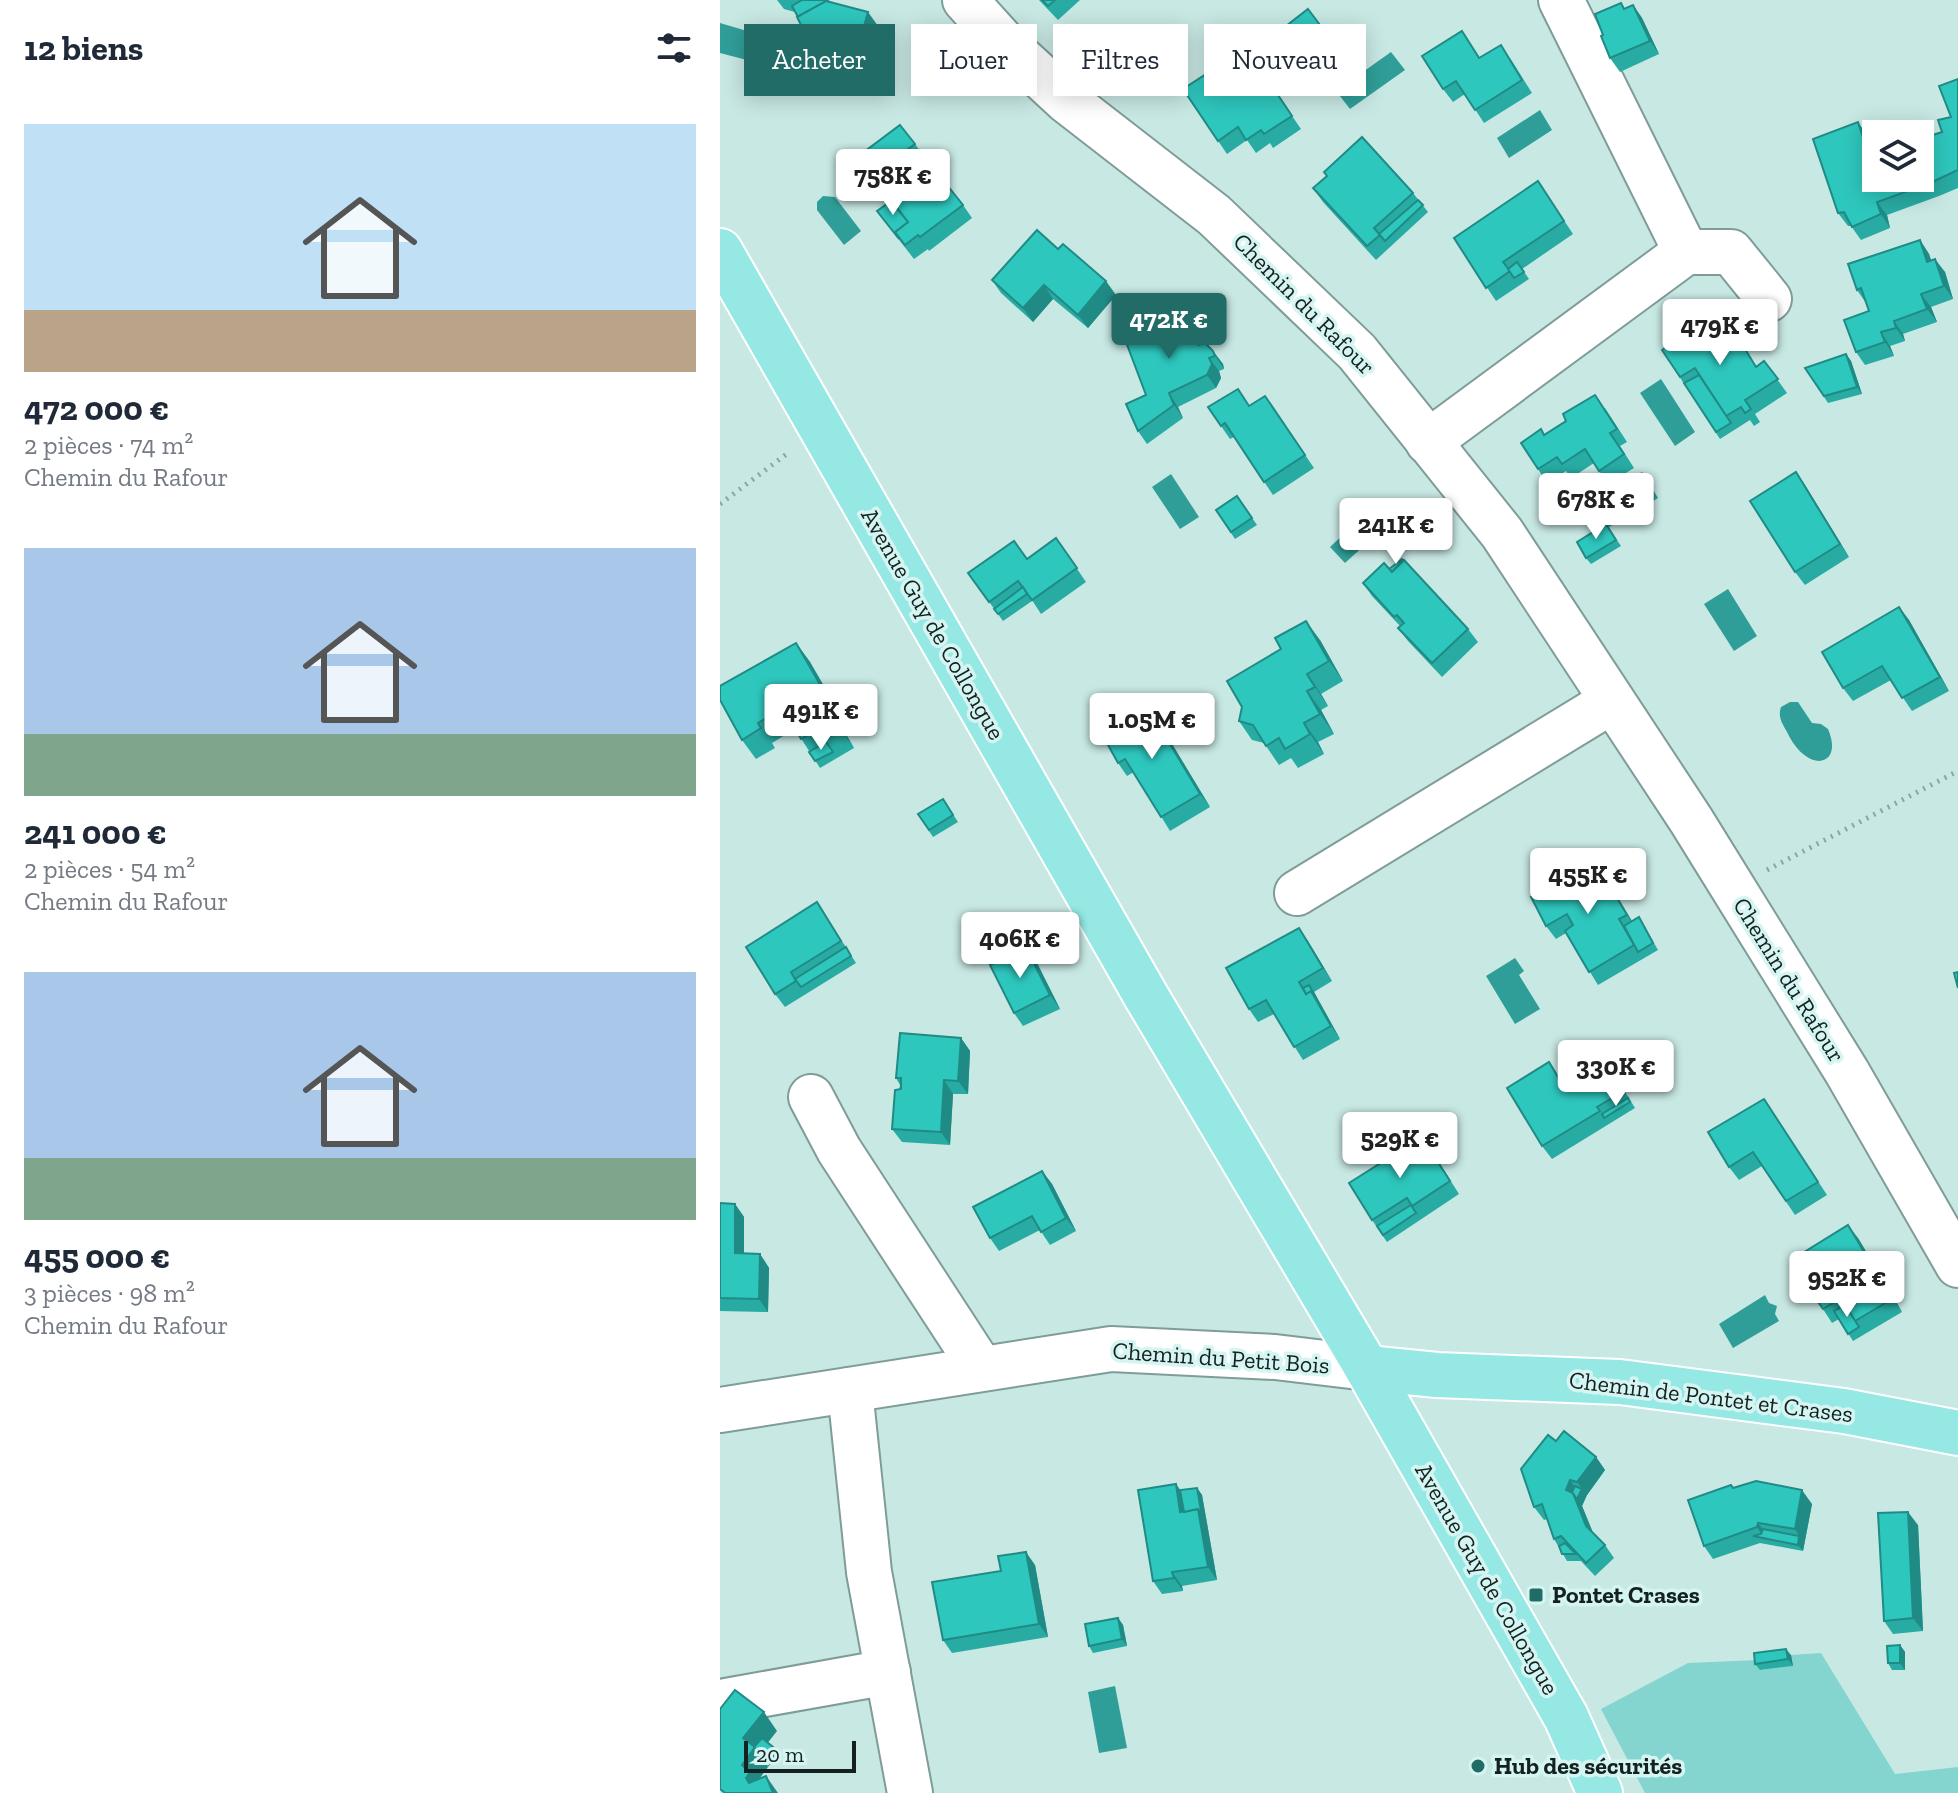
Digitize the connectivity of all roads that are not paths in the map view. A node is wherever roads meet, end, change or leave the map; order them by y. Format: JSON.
{"nodes":[{"id":1,"x":965,"y":0,"type":"edge"},
{"id":2,"x":1561,"y":0,"type":"edge"},
{"id":3,"x":720,"y":251,"type":"edge"},
{"id":4,"x":1686,"y":252,"type":"junction"},
{"id":5,"x":1769,"y":299,"type":"dead end"},
{"id":6,"x":1428,"y":442,"type":"junction"},
{"id":7,"x":1612,"y":701,"type":"junction"},
{"id":8,"x":1297,"y":893,"type":"dead end"},
{"id":9,"x":811,"y":1097,"type":"dead end"},
{"id":10,"x":1958,"y":1265,"type":"edge"},
{"id":11,"x":981,"y":1368,"type":"junction"},
{"id":12,"x":1367,"y":1368,"type":"junction"},
{"id":13,"x":850,"y":1390,"type":"junction"},
{"id":14,"x":720,"y":1410,"type":"edge"},
{"id":15,"x":1958,"y":1433,"type":"edge"},
{"id":16,"x":888,"y":1672,"type":"junction"},
{"id":17,"x":720,"y":1702,"type":"edge"},
{"id":18,"x":910,"y":1793,"type":"edge"},
{"id":19,"x":1600,"y":1793,"type":"edge"}],
"edges":[{"from":1,"to":6,"type":"street","name":"Chemin du Rafour"},
{"from":2,"to":4,"type":"street"},
{"from":3,"to":12,"type":"main road","name":"Avenue Guy de Collongue"},
{"from":4,"to":5,"type":"street"},
{"from":4,"to":6,"type":"street"},
{"from":6,"to":7,"type":"street","name":"Chemin du Rafour"},
{"from":7,"to":8,"type":"street"},
{"from":7,"to":10,"type":"street","name":"Chemin du Rafour"},
{"from":9,"to":11,"type":"street"},
{"from":11,"to":12,"type":"street","name":"Chemin du Petit Bois"},
{"from":11,"to":13,"type":"street","name":"Chemin du Petit Bois"},
{"from":12,"to":15,"type":"main road","name":"Chemin de Pontet et Crases"},
{"from":12,"to":19,"type":"main road","name":"Avenue Guy de Collongue"},
{"from":13,"to":14,"type":"street","name":"Chemin du Petit Bois"},
{"from":13,"to":16,"type":"street"},
{"from":16,"to":17,"type":"street"},
{"from":16,"to":18,"type":"street"}]}
